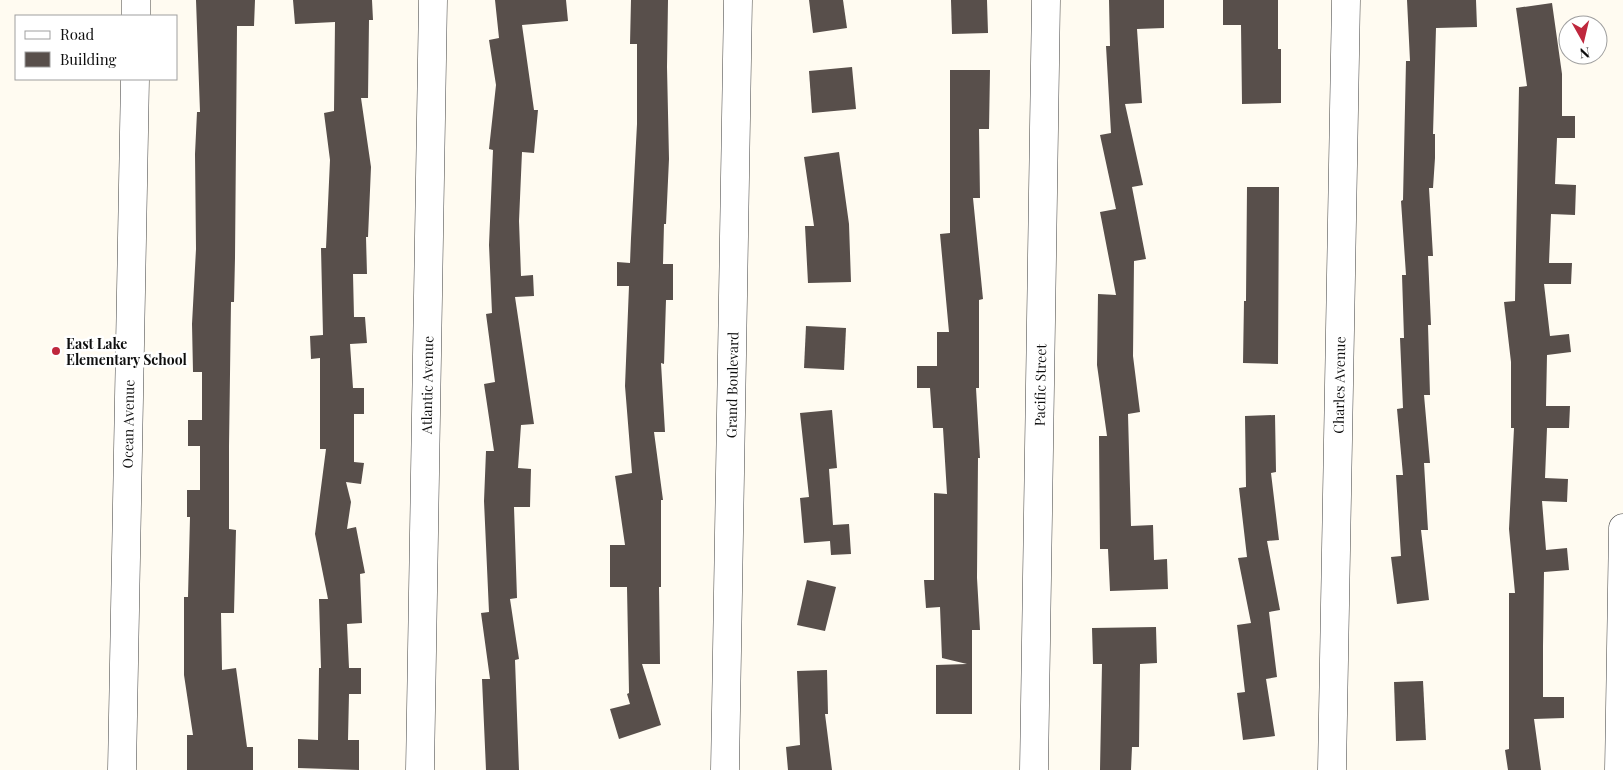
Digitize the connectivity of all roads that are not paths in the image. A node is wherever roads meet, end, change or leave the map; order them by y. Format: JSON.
{"nodes":[{"id":1,"x":136,"y":0,"type":"edge"},
{"id":2,"x":433,"y":0,"type":"edge"},
{"id":3,"x":738,"y":0,"type":"edge"},
{"id":4,"x":1046,"y":0,"type":"edge"},
{"id":5,"x":1346,"y":0,"type":"edge"},
{"id":6,"x":136,"y":15,"type":"edge"},
{"id":7,"x":134,"y":80,"type":"edge"},
{"id":8,"x":1623,"y":528,"type":"edge"},
{"id":9,"x":122,"y":770,"type":"edge"},
{"id":10,"x":420,"y":770,"type":"edge"},
{"id":11,"x":725,"y":770,"type":"edge"},
{"id":12,"x":1034,"y":770,"type":"edge"},
{"id":13,"x":1332,"y":770,"type":"edge"},
{"id":14,"x":1619,"y":770,"type":"edge"}],
"edges":[{"from":1,"to":6,"type":"street"},
{"from":2,"to":10,"type":"street","name":"Atlantic Avenue"},
{"from":3,"to":11,"type":"street","name":"Grand Boulevard"},
{"from":4,"to":12,"type":"street","name":"Pacific Street"},
{"from":5,"to":13,"type":"street","name":"Charles Avenue"},
{"from":7,"to":9,"type":"street","name":"Ocean Avenue"},
{"from":8,"to":14,"type":"street"}]}
